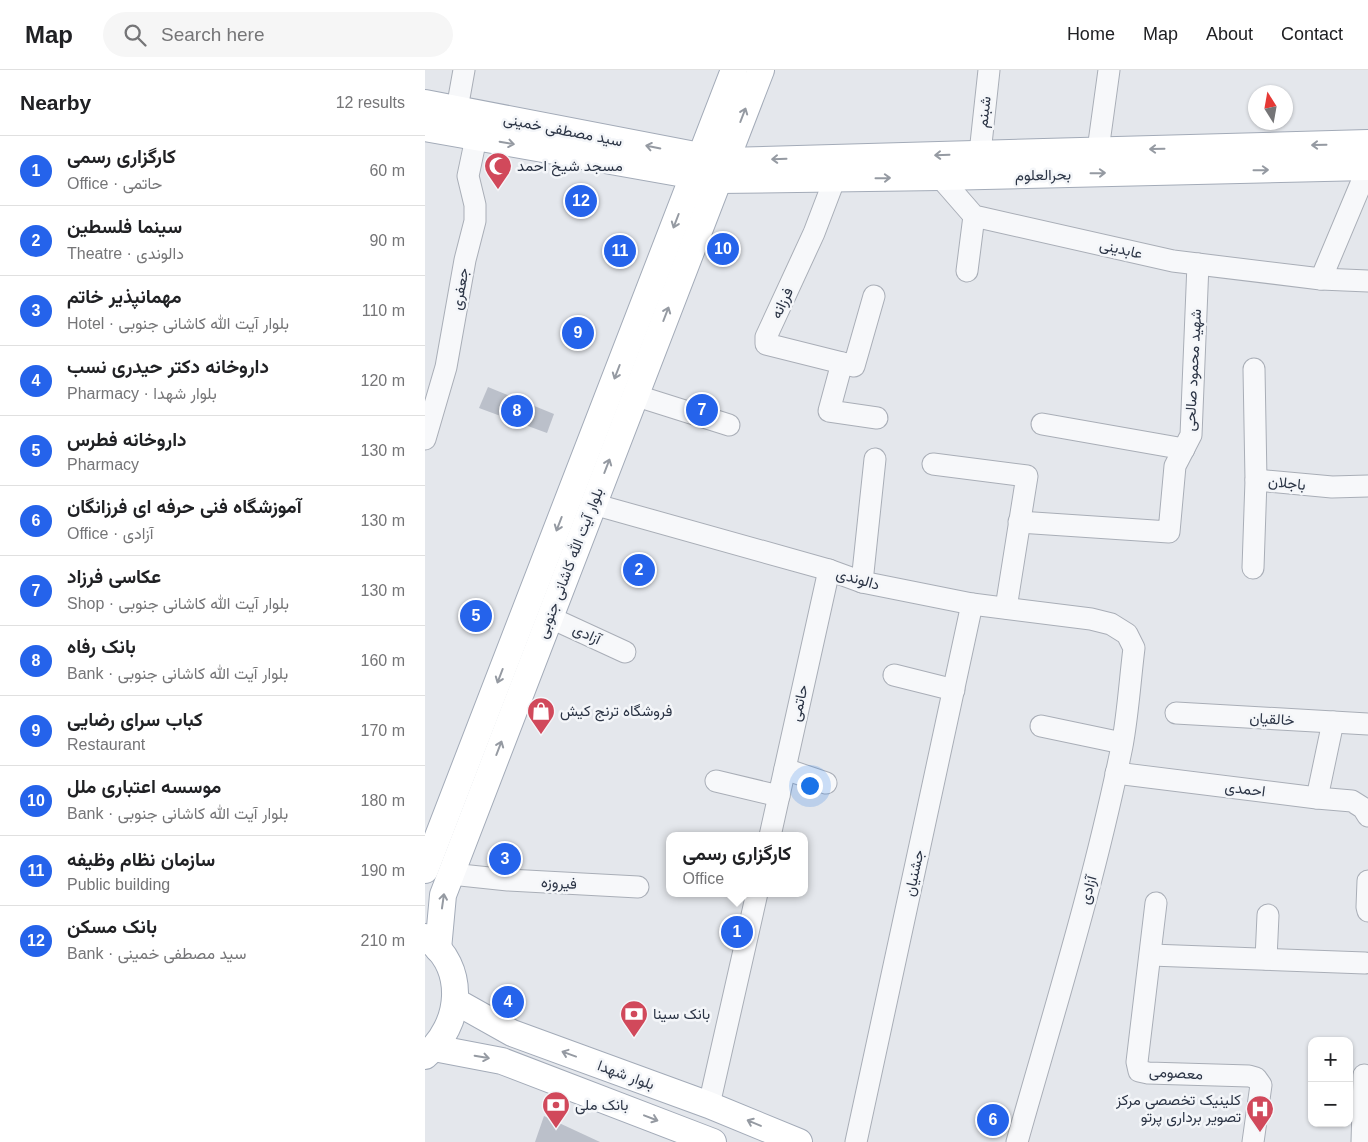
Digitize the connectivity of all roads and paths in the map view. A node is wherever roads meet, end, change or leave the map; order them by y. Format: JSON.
{"nodes":[{"id":1,"x":464,"y":70,"type":"edge"},
{"id":2,"x":734,"y":70,"type":"edge"},
{"id":3,"x":761,"y":70,"type":"edge"},
{"id":4,"x":989,"y":70,"type":"edge"},
{"id":5,"x":1109,"y":70,"type":"edge"},
{"id":6,"x":425,"y":103,"type":"edge"},
{"id":7,"x":457,"y":109,"type":"junction"},
{"id":8,"x":425,"y":128,"type":"edge"},
{"id":9,"x":477,"y":138,"type":"junction"},
{"id":10,"x":1368,"y":143,"type":"edge"},
{"id":11,"x":1098,"y":150,"type":"junction"},
{"id":12,"x":980,"y":154,"type":"junction"},
{"id":13,"x":697,"y":166,"type":"junction"},
{"id":14,"x":1368,"y":167,"type":"edge"},
{"id":15,"x":722,"y":170,"type":"junction"},
{"id":16,"x":940,"y":177,"type":"junction"},
{"id":17,"x":835,"y":178,"type":"junction"},
{"id":18,"x":974,"y":216,"type":"junction"},
{"id":19,"x":1198,"y":264,"type":"junction"},
{"id":20,"x":967,"y":271,"type":"dead end"},
{"id":21,"x":1321,"y":280,"type":"junction"},
{"id":22,"x":1368,"y":281,"type":"edge"},
{"id":23,"x":874,"y":296,"type":"dead end"},
{"id":24,"x":848,"y":364,"type":"junction"},
{"id":25,"x":1254,"y":369,"type":"dead end"},
{"id":26,"x":635,"y":395,"type":"junction"},
{"id":27,"x":877,"y":418,"type":"dead end"},
{"id":28,"x":1041,"y":424,"type":"dead end"},
{"id":29,"x":729,"y":425,"type":"dead end"},
{"id":30,"x":425,"y":439,"type":"edge"},
{"id":31,"x":1184,"y":449,"type":"junction"},
{"id":32,"x":875,"y":459,"type":"dead end"},
{"id":33,"x":933,"y":464,"type":"dead end"},
{"id":34,"x":1256,"y":480,"type":"junction"},
{"id":35,"x":1368,"y":486,"type":"edge"},
{"id":36,"x":593,"y":504,"type":"junction"},
{"id":37,"x":1019,"y":522,"type":"junction"},
{"id":38,"x":1253,"y":568,"type":"dead end"},
{"id":39,"x":829,"y":570,"type":"junction"},
{"id":40,"x":862,"y":582,"type":"junction"},
{"id":41,"x":972,"y":604,"type":"junction"},
{"id":42,"x":1007,"y":608,"type":"junction"},
{"id":43,"x":549,"y":617,"type":"junction"},
{"id":44,"x":1127,"y":634,"type":"joint"},
{"id":45,"x":625,"y":652,"type":"dead end"},
{"id":46,"x":894,"y":675,"type":"dead end"},
{"id":47,"x":954,"y":690,"type":"junction"},
{"id":48,"x":1176,"y":713,"type":"dead end"},
{"id":49,"x":1333,"y":722,"type":"junction"},
{"id":50,"x":1368,"y":724,"type":"edge"},
{"id":51,"x":1041,"y":726,"type":"dead end"},
{"id":52,"x":1122,"y":743,"type":"junction"},
{"id":53,"x":785,"y":769,"type":"junction"},
{"id":54,"x":1116,"y":773,"type":"junction"},
{"id":55,"x":716,"y":782,"type":"dead end"},
{"id":56,"x":826,"y":782,"type":"dead end"},
{"id":57,"x":779,"y":796,"type":"junction"},
{"id":58,"x":1317,"y":798,"type":"junction"},
{"id":59,"x":1368,"y":816,"type":"edge"},
{"id":60,"x":771,"y":832,"type":"edge"},
{"id":61,"x":425,"y":870,"type":"edge"},
{"id":62,"x":451,"y":874,"type":"junction"},
{"id":63,"x":1368,"y":881,"type":"edge"},
{"id":64,"x":638,"y":887,"type":"dead end"},
{"id":65,"x":756,"y":897,"type":"edge"},
{"id":66,"x":1156,"y":903,"type":"dead end"},
{"id":67,"x":1368,"y":911,"type":"edge"},
{"id":68,"x":1268,"y":915,"type":"dead end"},
{"id":69,"x":432,"y":943,"type":"edge"},
{"id":70,"x":1151,"y":955,"type":"junction"},
{"id":71,"x":1265,"y":959,"type":"junction"},
{"id":72,"x":1365,"y":963,"type":"dead end"},
{"id":73,"x":455,"y":1001,"type":"junction"},
{"id":74,"x":430,"y":1052,"type":"edge"},
{"id":75,"x":1364,"y":1076,"type":"dead end"},
{"id":76,"x":709,"y":1105,"type":"junction"},
{"id":77,"x":700,"y":1140,"type":"edge"},
{"id":78,"x":799,"y":1142,"type":"edge"},
{"id":79,"x":856,"y":1142,"type":"edge"},
{"id":80,"x":1017,"y":1142,"type":"edge"},
{"id":81,"x":1253,"y":1142,"type":"edge"},
{"id":82,"x":1362,"y":1142,"type":"edge"}],
"edges":[{"from":1,"to":7,"type":"street"},
{"from":2,"to":13,"type":"main road","name":"بلوار آیت الله کاشانی جنوبی"},
{"from":15,"to":3,"type":"main road","name":"بلوار آیت الله کاشانی جنوبی","one_way":true},
{"from":4,"to":12,"type":"street","name":"شبنم"},
{"from":5,"to":11,"type":"street"},
{"from":6,"to":7,"type":"main road","name":"سید مصطفی خمینی"},
{"from":13,"to":7,"type":"main road","name":"سید مصطفی خمینی","one_way":true},
{"from":8,"to":9,"type":"main road","name":"سید مصطفی خمینی"},
{"from":9,"to":13,"type":"main road","name":"سید مصطفی خمینی","one_way":true},
{"from":9,"to":30,"type":"street","name":"جعفری"},
{"from":10,"to":11,"type":"main road","name":"بحرالعلوم","one_way":true},
{"from":11,"to":12,"type":"main road","name":"بحرالعلوم"},
{"from":12,"to":15,"type":"main road","name":"بحرالعلوم","one_way":true},
{"from":13,"to":15,"type":"main road"},
{"from":13,"to":61,"type":"main road","name":"بلوار آیت الله کاشانی جنوبی","one_way":true},
{"from":16,"to":14,"type":"main road","name":"بحرالعلوم","one_way":true},
{"from":14,"to":21,"type":"street"},
{"from":15,"to":17,"type":"main road","name":"بحرالعلوم"},
{"from":26,"to":15,"type":"main road","name":"بلوار آیت الله کاشانی جنوبی","one_way":true},
{"from":17,"to":16,"type":"main road","name":"بحرالعلوم","one_way":true},
{"from":16,"to":18,"type":"street"},
{"from":17,"to":24,"type":"street","name":"فرزانه"},
{"from":18,"to":19,"type":"street","name":"عابدینی"},
{"from":18,"to":20,"type":"street"},
{"from":19,"to":21,"type":"street","name":"عابدینی"},
{"from":19,"to":31,"type":"street","name":"شهید محمود صالحی"},
{"from":21,"to":22,"type":"street","name":"عابدینی"},
{"from":23,"to":24,"type":"street"},
{"from":24,"to":27,"type":"street"},
{"from":25,"to":34,"type":"street","name":"باجلان"},
{"from":26,"to":29,"type":"street"},
{"from":36,"to":26,"type":"main road","name":"بلوار آیت الله کاشانی جنوبی","one_way":true},
{"from":28,"to":31,"type":"street"},
{"from":31,"to":37,"type":"street","name":"شهید محمود صالحی"},
{"from":32,"to":40,"type":"street"},
{"from":33,"to":37,"type":"street"},
{"from":34,"to":35,"type":"street","name":"باجلان"},
{"from":34,"to":38,"type":"street"},
{"from":36,"to":39,"type":"street","name":"دالوندی"},
{"from":36,"to":43,"type":"main road","name":"بلوار آیت الله کاشانی جنوبی"},
{"from":37,"to":42,"type":"street"},
{"from":39,"to":40,"type":"street","name":"دالوندی"},
{"from":39,"to":53,"type":"street","name":"حاتمی"},
{"from":40,"to":41,"type":"street","name":"دالوندی"},
{"from":41,"to":42,"type":"street","name":"دالوندی"},
{"from":41,"to":47,"type":"street","name":"جشنیان"},
{"from":42,"to":44,"type":"street","name":"دالوندی"},
{"from":43,"to":45,"type":"street","name":"آزادی"},
{"from":62,"to":43,"type":"main road","name":"بلوار آیت الله کاشانی جنوبی","one_way":true},
{"from":44,"to":52,"type":"street","name":"آزادی"},
{"from":46,"to":47,"type":"street"},
{"from":47,"to":79,"type":"street","name":"جشنیان"},
{"from":48,"to":49,"type":"street","name":"خالقیان"},
{"from":49,"to":50,"type":"street","name":"خالقیان"},
{"from":49,"to":58,"type":"street"},
{"from":51,"to":52,"type":"street"},
{"from":52,"to":54,"type":"street","name":"آزادی"},
{"from":53,"to":56,"type":"street"},
{"from":53,"to":57,"type":"street","name":"حاتمی"},
{"from":54,"to":58,"type":"street","name":"احمدی"},
{"from":54,"to":80,"type":"street","name":"آزادی"},
{"from":55,"to":57,"type":"street"},
{"from":57,"to":60,"type":"street","name":"حاتمی"},
{"from":58,"to":59,"type":"street","name":"احمدی"},
{"from":62,"to":64,"type":"street","name":"فیروزه"},
{"from":69,"to":62,"type":"main road","name":"بلوار آیت الله کاشانی جنوبی","one_way":true},
{"from":63,"to":67,"type":"street"},
{"from":65,"to":76,"type":"street"},
{"from":66,"to":70,"type":"street","name":"معصومی"},
{"from":68,"to":71,"type":"street"},
{"from":69,"to":73,"type":"main road"},
{"from":70,"to":71,"type":"street"},
{"from":70,"to":81,"type":"street","name":"معصومی"},
{"from":71,"to":72,"type":"street"},
{"from":73,"to":74,"type":"main road"},
{"from":76,"to":73,"type":"main road","name":"بلوار شهدا","one_way":true},
{"from":74,"to":77,"type":"main road","name":"بلوار شهدا","one_way":true},
{"from":75,"to":82,"type":"street"},
{"from":78,"to":76,"type":"main road","name":"بلوار شهدا","one_way":true}]}
